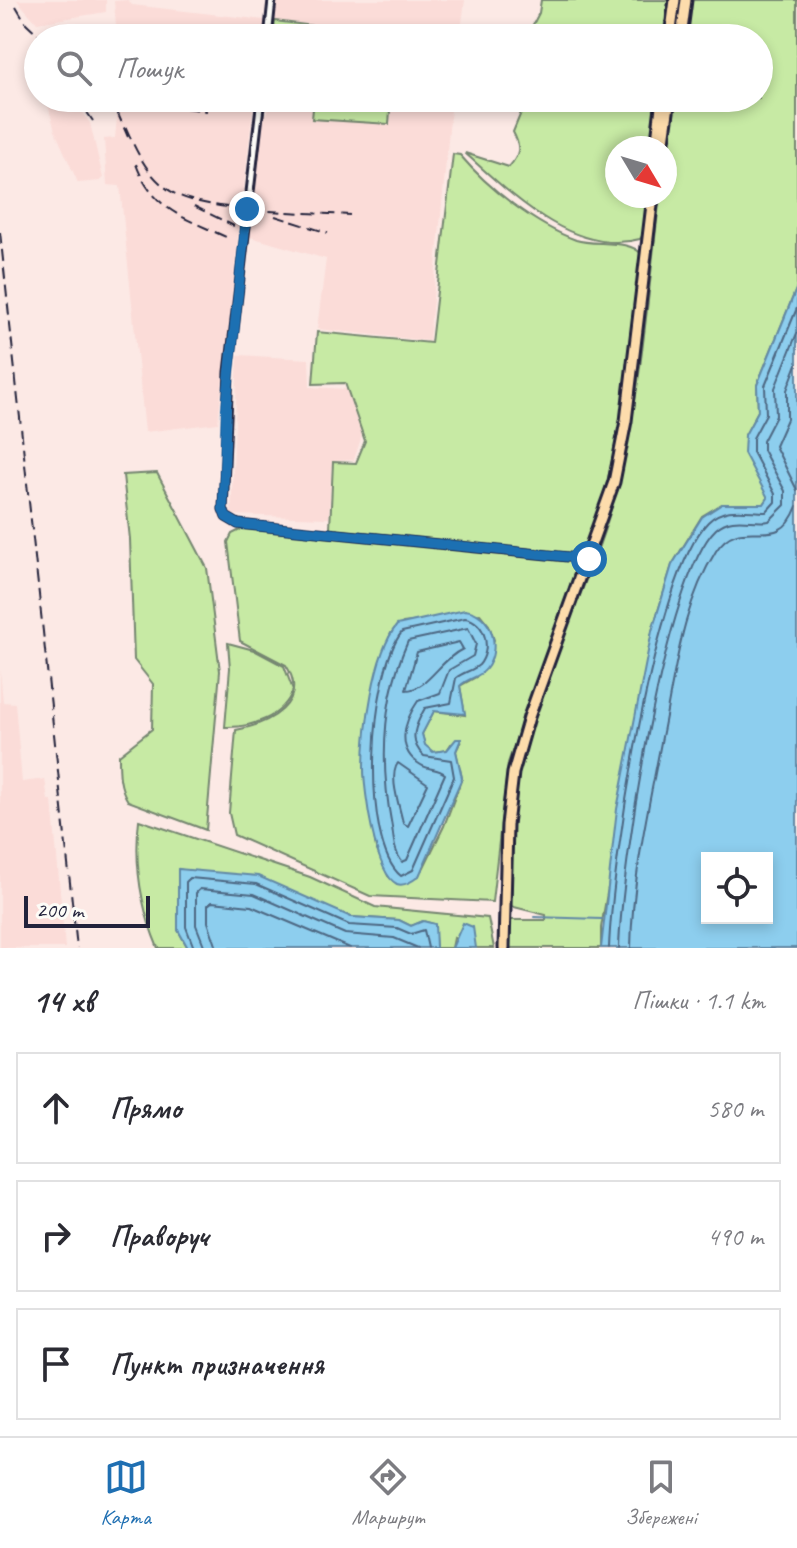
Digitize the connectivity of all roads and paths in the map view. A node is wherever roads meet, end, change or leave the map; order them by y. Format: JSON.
{"nodes":[{"id":1,"x":272,"y":0,"type":"edge"},
{"id":2,"x":675,"y":0,"type":"edge"},
{"id":3,"x":685,"y":0,"type":"edge"},
{"id":4,"x":269,"y":24,"type":"edge"},
{"id":5,"x":672,"y":24,"type":"edge"},
{"id":6,"x":681,"y":24,"type":"edge"},
{"id":7,"x":259,"y":112,"type":"edge"},
{"id":8,"x":660,"y":112,"type":"edge"},
{"id":9,"x":668,"y":112,"type":"edge"},
{"id":10,"x":657,"y":136,"type":"edge"},
{"id":11,"x":665,"y":136,"type":"edge"},
{"id":12,"x":653,"y":208,"type":"edge"},
{"id":13,"x":589,"y":559,"type":"junction"},
{"id":14,"x":504,"y":948,"type":"edge"}],
"edges":[{"from":1,"to":4,"type":"street"},
{"from":2,"to":5,"type":"highway"},
{"from":3,"to":6,"type":"highway"},
{"from":7,"to":13,"type":"street"},
{"from":8,"to":10,"type":"highway"},
{"from":9,"to":11,"type":"highway"},
{"from":12,"to":13,"type":"highway"},
{"from":13,"to":14,"type":"highway"}]}
